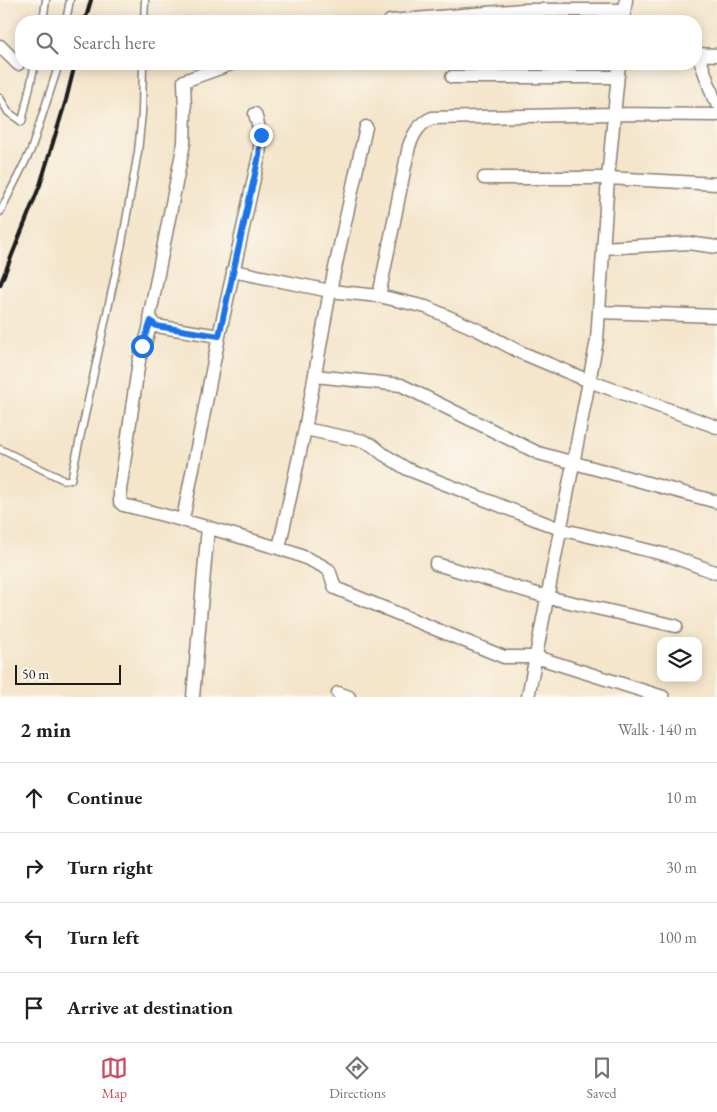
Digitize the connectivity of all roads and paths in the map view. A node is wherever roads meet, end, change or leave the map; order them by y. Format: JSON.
{"nodes":[{"id":1,"x":46,"y":0,"type":"edge"},
{"id":2,"x":70,"y":0,"type":"edge"},
{"id":3,"x":145,"y":0,"type":"edge"},
{"id":4,"x":624,"y":10,"type":"edge"},
{"id":5,"x":44,"y":15,"type":"edge"},
{"id":6,"x":67,"y":15,"type":"edge"},
{"id":7,"x":144,"y":15,"type":"edge"},
{"id":8,"x":462,"y":15,"type":"edge"},
{"id":9,"x":0,"y":46,"type":"edge"},
{"id":10,"x":702,"y":54,"type":"edge"},
{"id":11,"x":717,"y":54,"type":"edge"},
{"id":12,"x":15,"y":61,"type":"edge"},
{"id":13,"x":702,"y":67,"type":"edge"},
{"id":14,"x":34,"y":70,"type":"edge"},
{"id":15,"x":57,"y":70,"type":"edge"},
{"id":16,"x":143,"y":70,"type":"edge"},
{"id":17,"x":215,"y":70,"type":"edge"},
{"id":18,"x":618,"y":70,"type":"edge"},
{"id":19,"x":452,"y":77,"type":"dead end"},
{"id":20,"x":617,"y":77,"type":"junction"},
{"id":21,"x":0,"y":98,"type":"edge"},
{"id":22,"x":717,"y":103,"type":"edge"},
{"id":23,"x":255,"y":114,"type":"dead end"},
{"id":24,"x":614,"y":114,"type":"junction"},
{"id":25,"x":717,"y":115,"type":"edge"},
{"id":26,"x":366,"y":127,"type":"dead end"},
{"id":27,"x":484,"y":178,"type":"dead end"},
{"id":28,"x":608,"y":178,"type":"junction"},
{"id":29,"x":717,"y":184,"type":"edge"},
{"id":30,"x":0,"y":212,"type":"edge"},
{"id":31,"x":717,"y":247,"type":"edge"},
{"id":32,"x":603,"y":248,"type":"junction"},
{"id":33,"x":233,"y":271,"type":"junction"},
{"id":34,"x":330,"y":291,"type":"junction"},
{"id":35,"x":379,"y":296,"type":"junction"},
{"id":36,"x":598,"y":312,"type":"junction"},
{"id":37,"x":717,"y":316,"type":"edge"},
{"id":38,"x":151,"y":321,"type":"junction"},
{"id":39,"x":219,"y":336,"type":"junction"},
{"id":40,"x":315,"y":376,"type":"junction"},
{"id":41,"x":589,"y":381,"type":"junction"},
{"id":42,"x":717,"y":427,"type":"edge"},
{"id":43,"x":305,"y":429,"type":"junction"},
{"id":44,"x":0,"y":449,"type":"edge"},
{"id":45,"x":574,"y":462,"type":"junction"},
{"id":46,"x":717,"y":502,"type":"edge"},
{"id":47,"x":183,"y":519,"type":"junction"},
{"id":48,"x":208,"y":527,"type":"junction"},
{"id":49,"x":560,"y":529,"type":"junction"},
{"id":50,"x":279,"y":548,"type":"junction"},
{"id":51,"x":436,"y":564,"type":"dead end"},
{"id":52,"x":717,"y":573,"type":"edge"},
{"id":53,"x":547,"y":597,"type":"junction"},
{"id":54,"x":676,"y":626,"type":"dead end"},
{"id":55,"x":536,"y":657,"type":"junction"},
{"id":56,"x":193,"y":697,"type":"edge"},
{"id":57,"x":528,"y":697,"type":"edge"},
{"id":58,"x":663,"y":697,"type":"edge"}],
"edges":[{"from":1,"to":5,"type":"lane"},
{"from":2,"to":6,"type":"lane"},
{"from":3,"to":7,"type":"lane"},
{"from":4,"to":8,"type":"street"},
{"from":9,"to":12,"type":"street"},
{"from":10,"to":11,"type":"street"},
{"from":13,"to":22,"type":"street"},
{"from":14,"to":21,"type":"lane"},
{"from":15,"to":30,"type":"lane"},
{"from":16,"to":44,"type":"lane"},
{"from":17,"to":38,"type":"street"},
{"from":18,"to":20,"type":"street"},
{"from":19,"to":20,"type":"street"},
{"from":20,"to":24,"type":"street"},
{"from":23,"to":33,"type":"street"},
{"from":24,"to":25,"type":"street"},
{"from":24,"to":28,"type":"street"},
{"from":24,"to":35,"type":"street"},
{"from":26,"to":34,"type":"street"},
{"from":27,"to":28,"type":"street"},
{"from":28,"to":29,"type":"street"},
{"from":28,"to":32,"type":"street"},
{"from":31,"to":32,"type":"street"},
{"from":32,"to":36,"type":"street"},
{"from":33,"to":34,"type":"street"},
{"from":33,"to":39,"type":"street"},
{"from":34,"to":35,"type":"street"},
{"from":34,"to":40,"type":"street"},
{"from":35,"to":41,"type":"street"},
{"from":36,"to":37,"type":"street"},
{"from":36,"to":41,"type":"street"},
{"from":38,"to":39,"type":"street"},
{"from":38,"to":47,"type":"street"},
{"from":39,"to":47,"type":"street"},
{"from":40,"to":43,"type":"street"},
{"from":40,"to":45,"type":"street"},
{"from":41,"to":42,"type":"street"},
{"from":41,"to":45,"type":"street"},
{"from":43,"to":49,"type":"street"},
{"from":43,"to":50,"type":"street"},
{"from":45,"to":46,"type":"street"},
{"from":45,"to":49,"type":"street"},
{"from":47,"to":48,"type":"street"},
{"from":48,"to":50,"type":"street"},
{"from":48,"to":56,"type":"street"},
{"from":49,"to":52,"type":"street"},
{"from":49,"to":53,"type":"street"},
{"from":50,"to":55,"type":"street"},
{"from":51,"to":53,"type":"street"},
{"from":53,"to":54,"type":"street"},
{"from":53,"to":55,"type":"street"},
{"from":55,"to":57,"type":"street"},
{"from":55,"to":58,"type":"street"}]}
